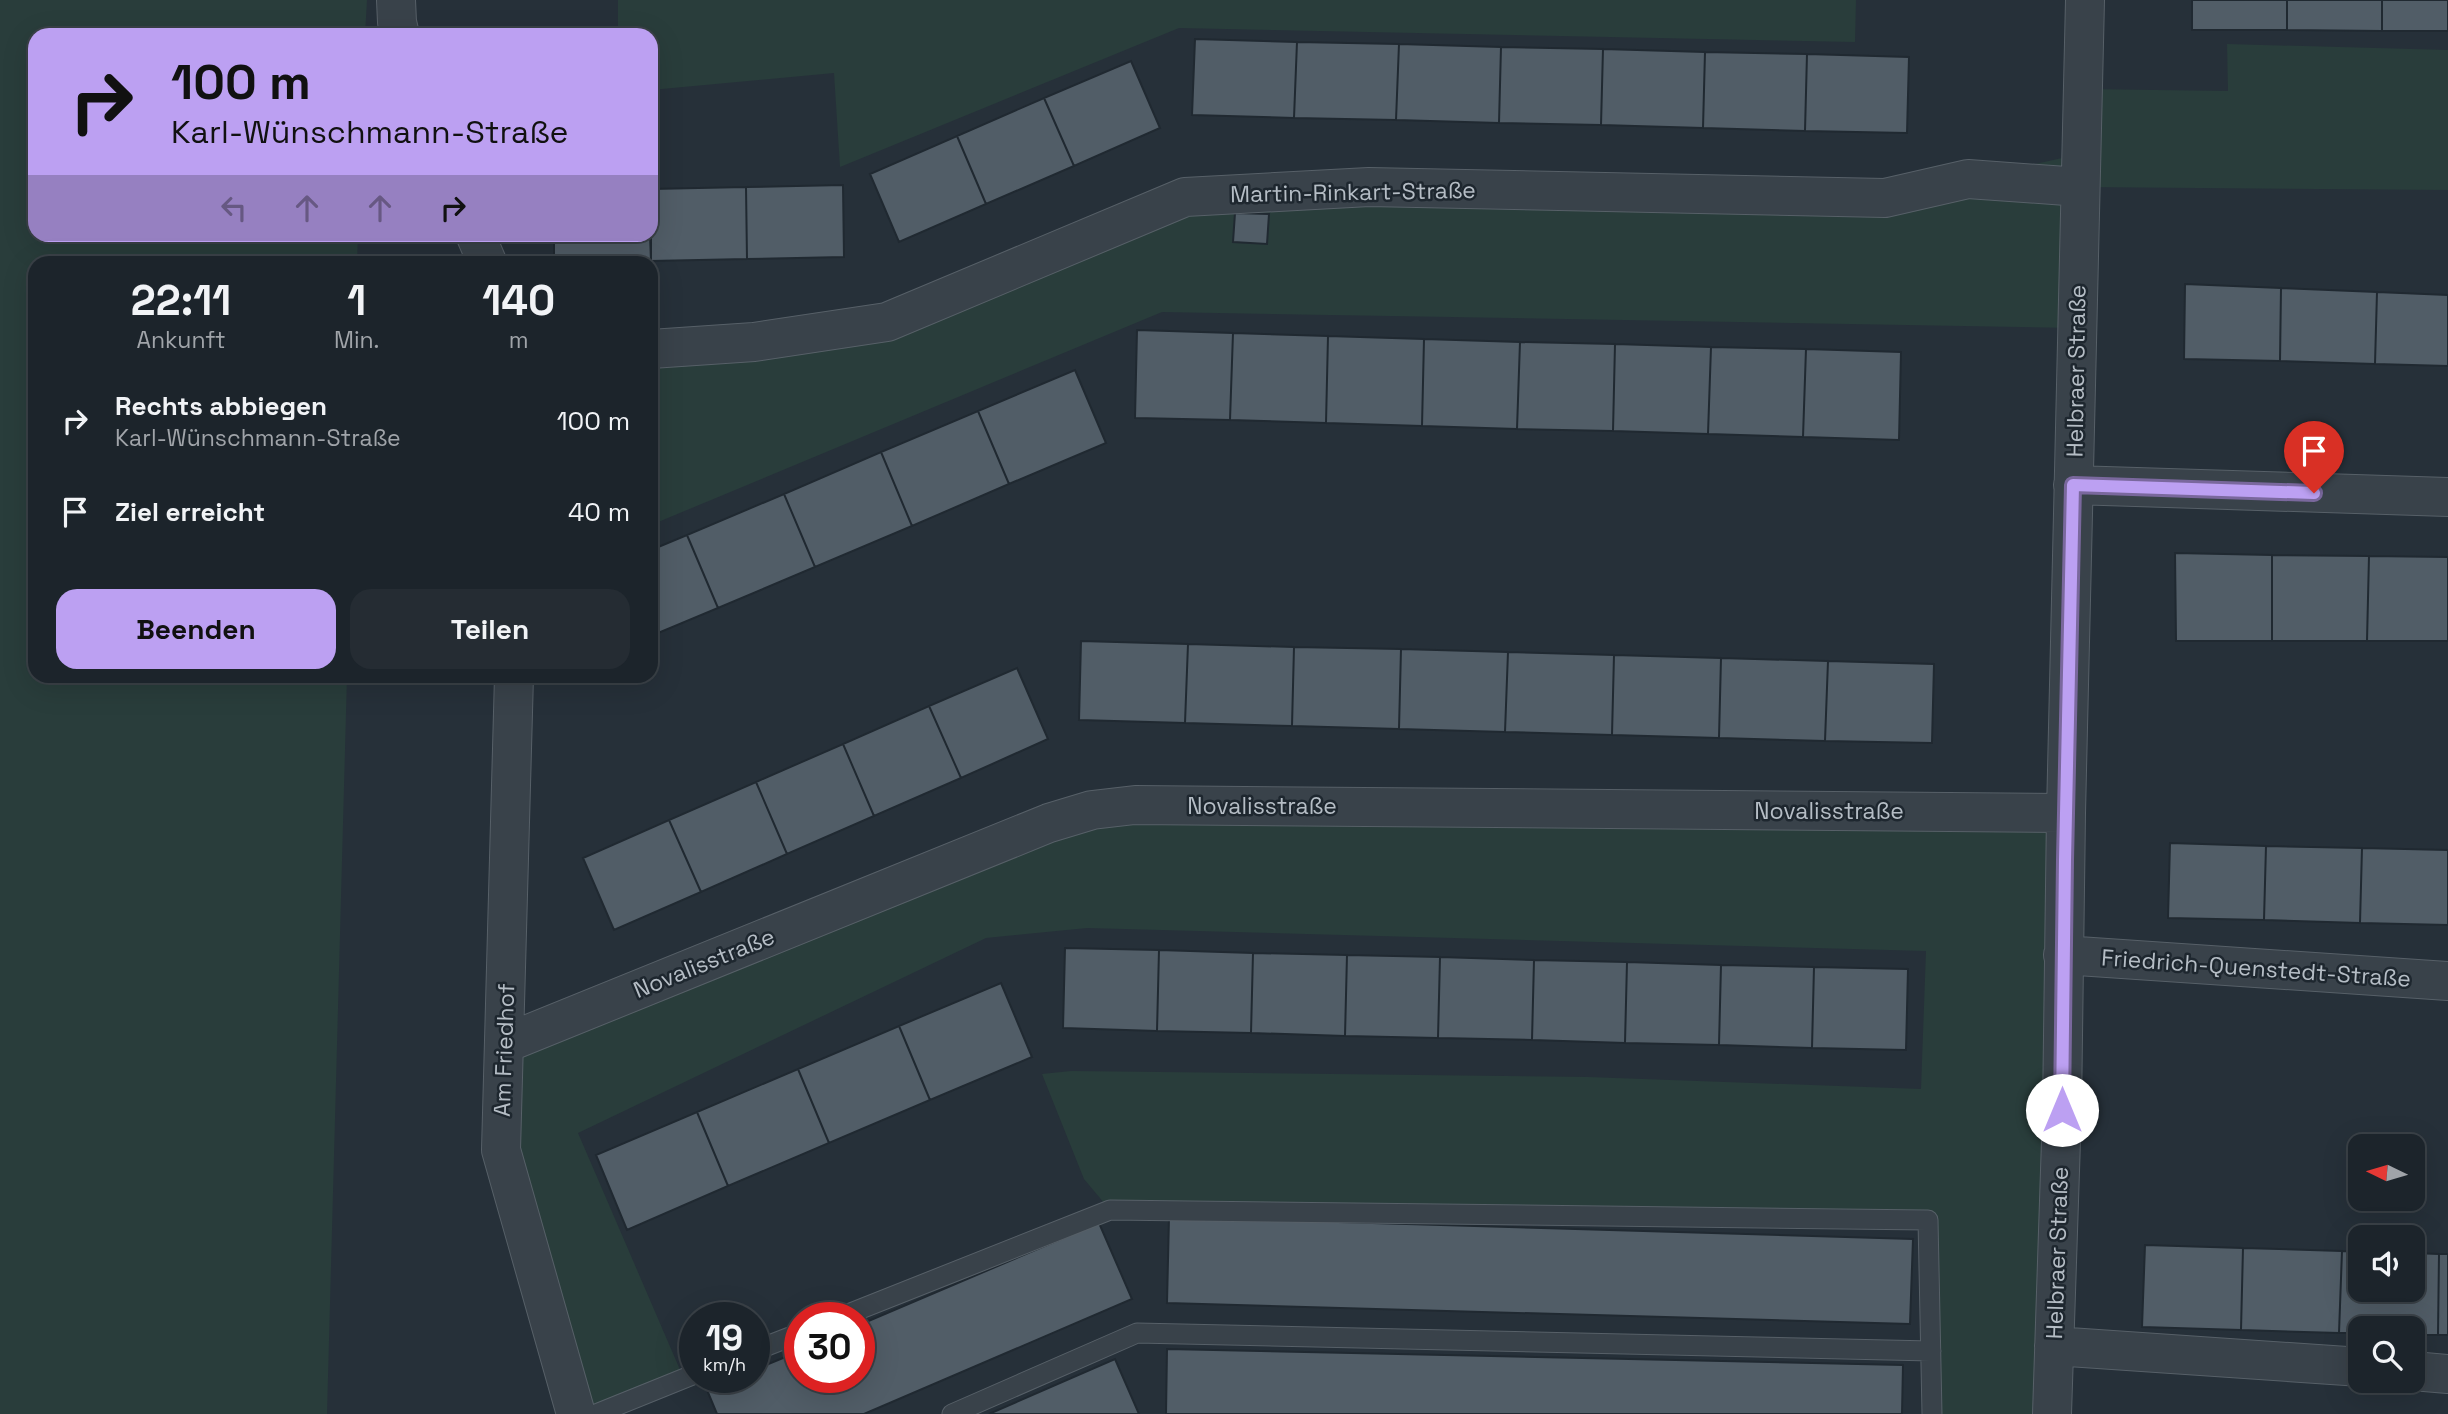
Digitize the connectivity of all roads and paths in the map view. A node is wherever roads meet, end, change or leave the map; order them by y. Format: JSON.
{"nodes":[{"id":1,"x":396,"y":0,"type":"edge"},
{"id":2,"x":2085,"y":0,"type":"edge"},
{"id":3,"x":399,"y":28,"type":"edge"},
{"id":4,"x":2080,"y":187,"type":"junction"},
{"id":5,"x":658,"y":349,"type":"edge"},
{"id":6,"x":2073,"y":485,"type":"junction"},
{"id":7,"x":2448,"y":497,"type":"edge"},
{"id":8,"x":514,"y":683,"type":"edge"},
{"id":9,"x":2066,"y":813,"type":"junction"},
{"id":10,"x":2063,"y":955,"type":"junction"},
{"id":11,"x":2448,"y":981,"type":"edge"},
{"id":12,"x":504,"y":1044,"type":"junction"},
{"id":13,"x":875,"y":1303,"type":"edge"},
{"id":14,"x":2054,"y":1346,"type":"junction"},
{"id":15,"x":1931,"y":1351,"type":"junction"},
{"id":16,"x":2348,"y":1366,"type":"edge"},
{"id":17,"x":2425,"y":1372,"type":"edge"},
{"id":18,"x":2448,"y":1374,"type":"edge"},
{"id":19,"x":679,"y":1380,"type":"edge"},
{"id":20,"x":576,"y":1414,"type":"edge"},
{"id":21,"x":596,"y":1414,"type":"edge"},
{"id":22,"x":952,"y":1414,"type":"edge"},
{"id":23,"x":1933,"y":1414,"type":"edge"},
{"id":24,"x":2052,"y":1414,"type":"edge"}],
"edges":[{"from":1,"to":3,"type":"street"},
{"from":2,"to":4,"type":"street","name":"Helbraer Straße"},
{"from":4,"to":5,"type":"street","name":"Martin-Rinkart-Straße"},
{"from":4,"to":6,"type":"street","name":"Helbraer Straße"},
{"from":6,"to":7,"type":"street"},
{"from":6,"to":9,"type":"street","name":"Helbraer Straße"},
{"from":8,"to":12,"type":"street","name":"Am Friedhof"},
{"from":9,"to":10,"type":"street","name":"Helbraer Straße"},
{"from":9,"to":12,"type":"street","name":"Novalisstraße"},
{"from":10,"to":11,"type":"street","name":"Friedrich-Quenstedt-Straße"},
{"from":10,"to":14,"type":"street","name":"Helbraer Straße"},
{"from":12,"to":20,"type":"street","name":"Am Friedhof"},
{"from":13,"to":15,"type":"lane"},
{"from":14,"to":16,"type":"street"},
{"from":14,"to":24,"type":"street","name":"Helbraer Straße"},
{"from":15,"to":22,"type":"lane"},
{"from":15,"to":23,"type":"lane"},
{"from":17,"to":18,"type":"street"},
{"from":19,"to":21,"type":"lane"}]}
